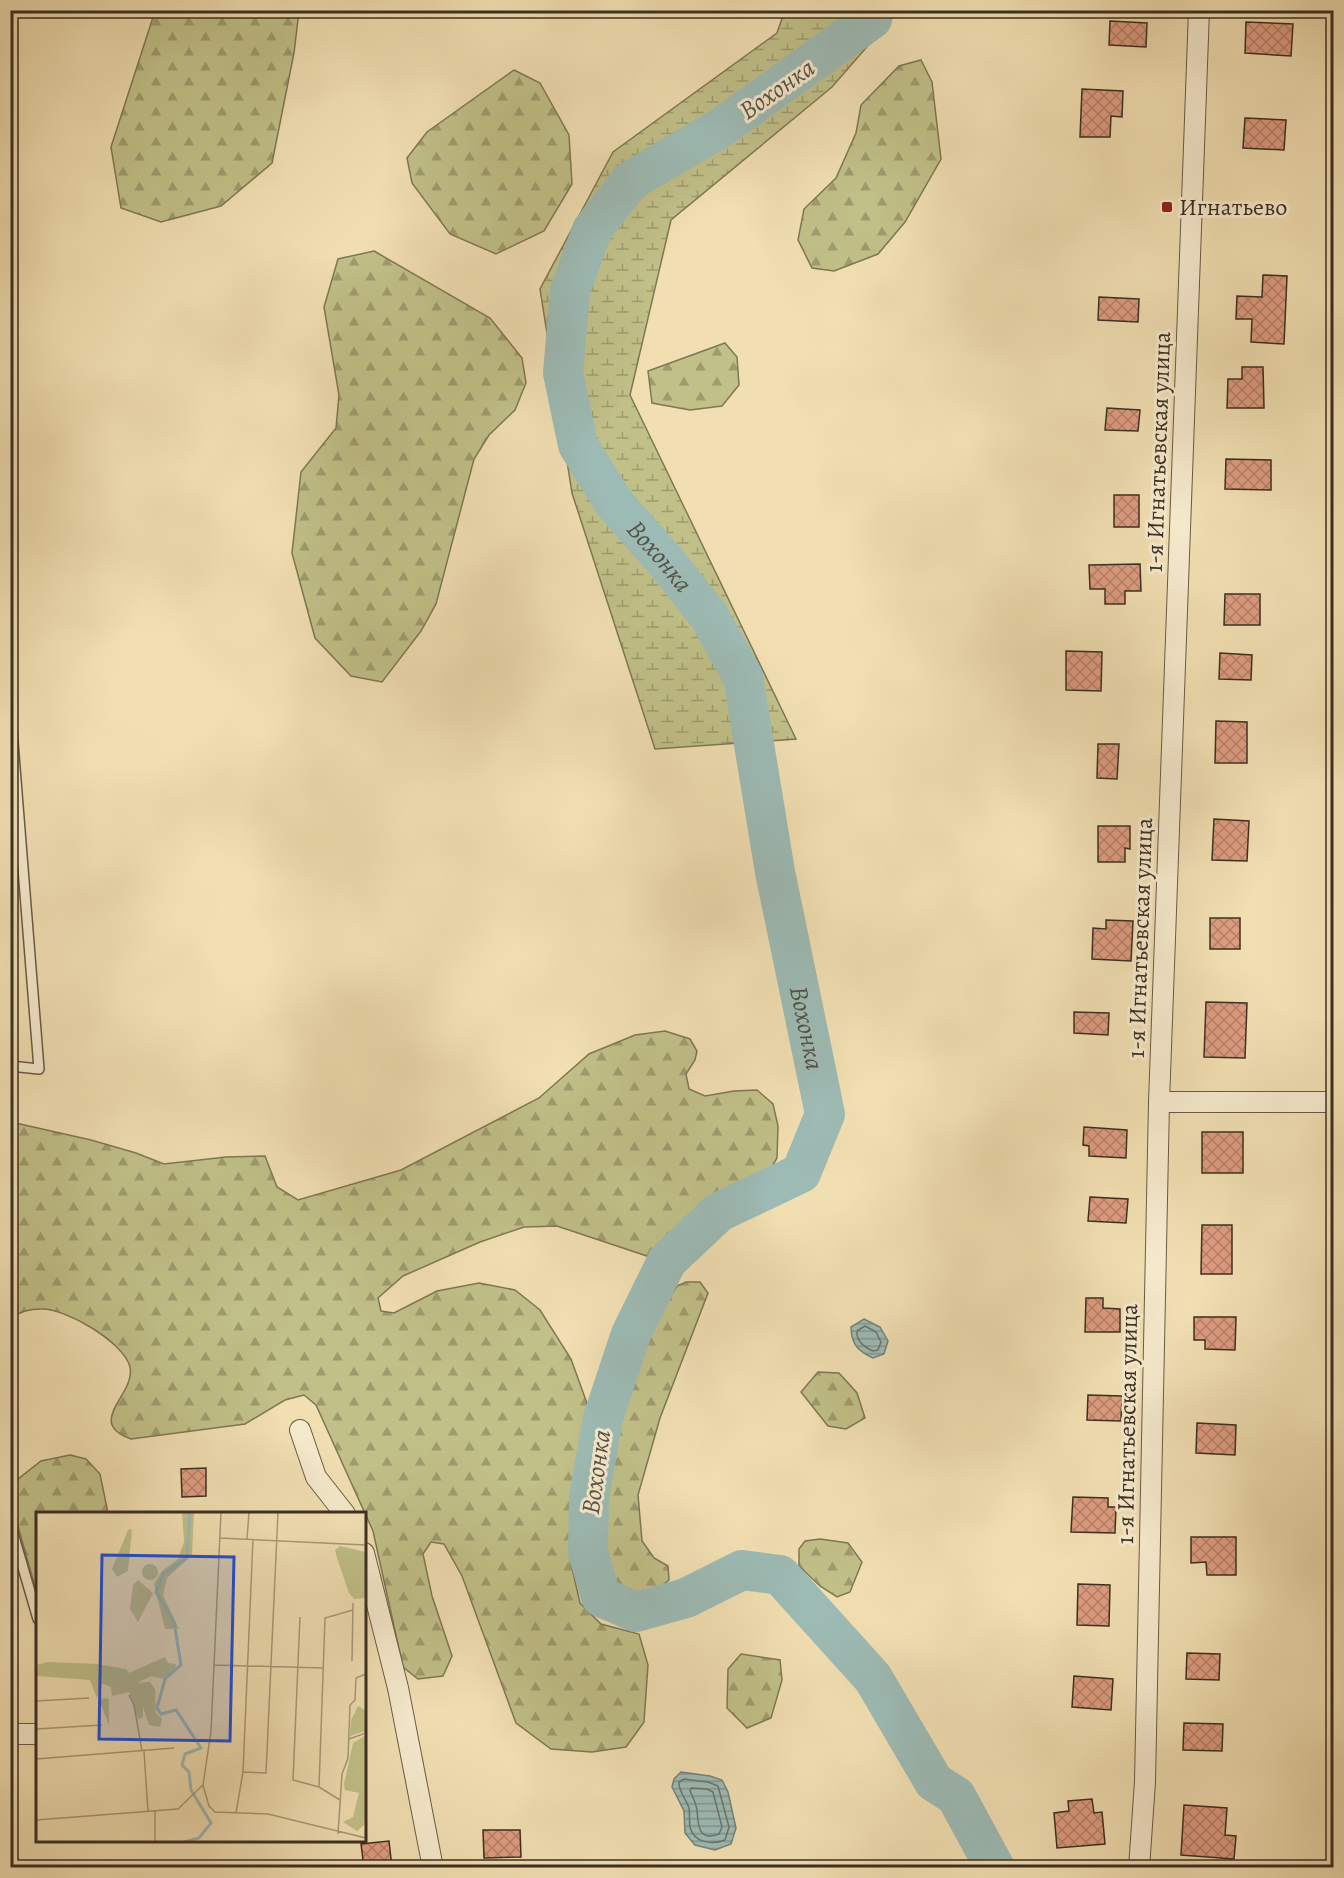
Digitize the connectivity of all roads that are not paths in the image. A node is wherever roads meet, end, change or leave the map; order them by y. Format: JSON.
{"nodes":[{"id":1,"x":1199,"y":10,"type":"edge"},
{"id":2,"x":10,"y":705,"type":"edge"},
{"id":3,"x":10,"y":1066,"type":"edge"},
{"id":4,"x":1160,"y":1102,"type":"junction"},
{"id":5,"x":1334,"y":1102,"type":"edge"},
{"id":6,"x":300,"y":1430,"type":"dead end"},
{"id":7,"x":343,"y":1512,"type":"edge"},
{"id":8,"x":10,"y":1523,"type":"edge"},
{"id":9,"x":366,"y":1561,"type":"edge"},
{"id":10,"x":36,"y":1612,"type":"edge"},
{"id":11,"x":36,"y":1733,"type":"edge"},
{"id":12,"x":10,"y":1734,"type":"edge"},
{"id":13,"x":433,"y":1868,"type":"edge"},
{"id":14,"x":1139,"y":1868,"type":"edge"}],
"edges":[{"from":1,"to":4,"type":"street","name":"1-я Игнатьевская улица"},
{"from":2,"to":3,"type":"lane"},
{"from":4,"to":5,"type":"street"},
{"from":4,"to":14,"type":"street","name":"1-я Игнатьевская улица"},
{"from":6,"to":7,"type":"street"},
{"from":8,"to":10,"type":"lane"},
{"from":9,"to":13,"type":"street"},
{"from":11,"to":12,"type":"street"}]}
